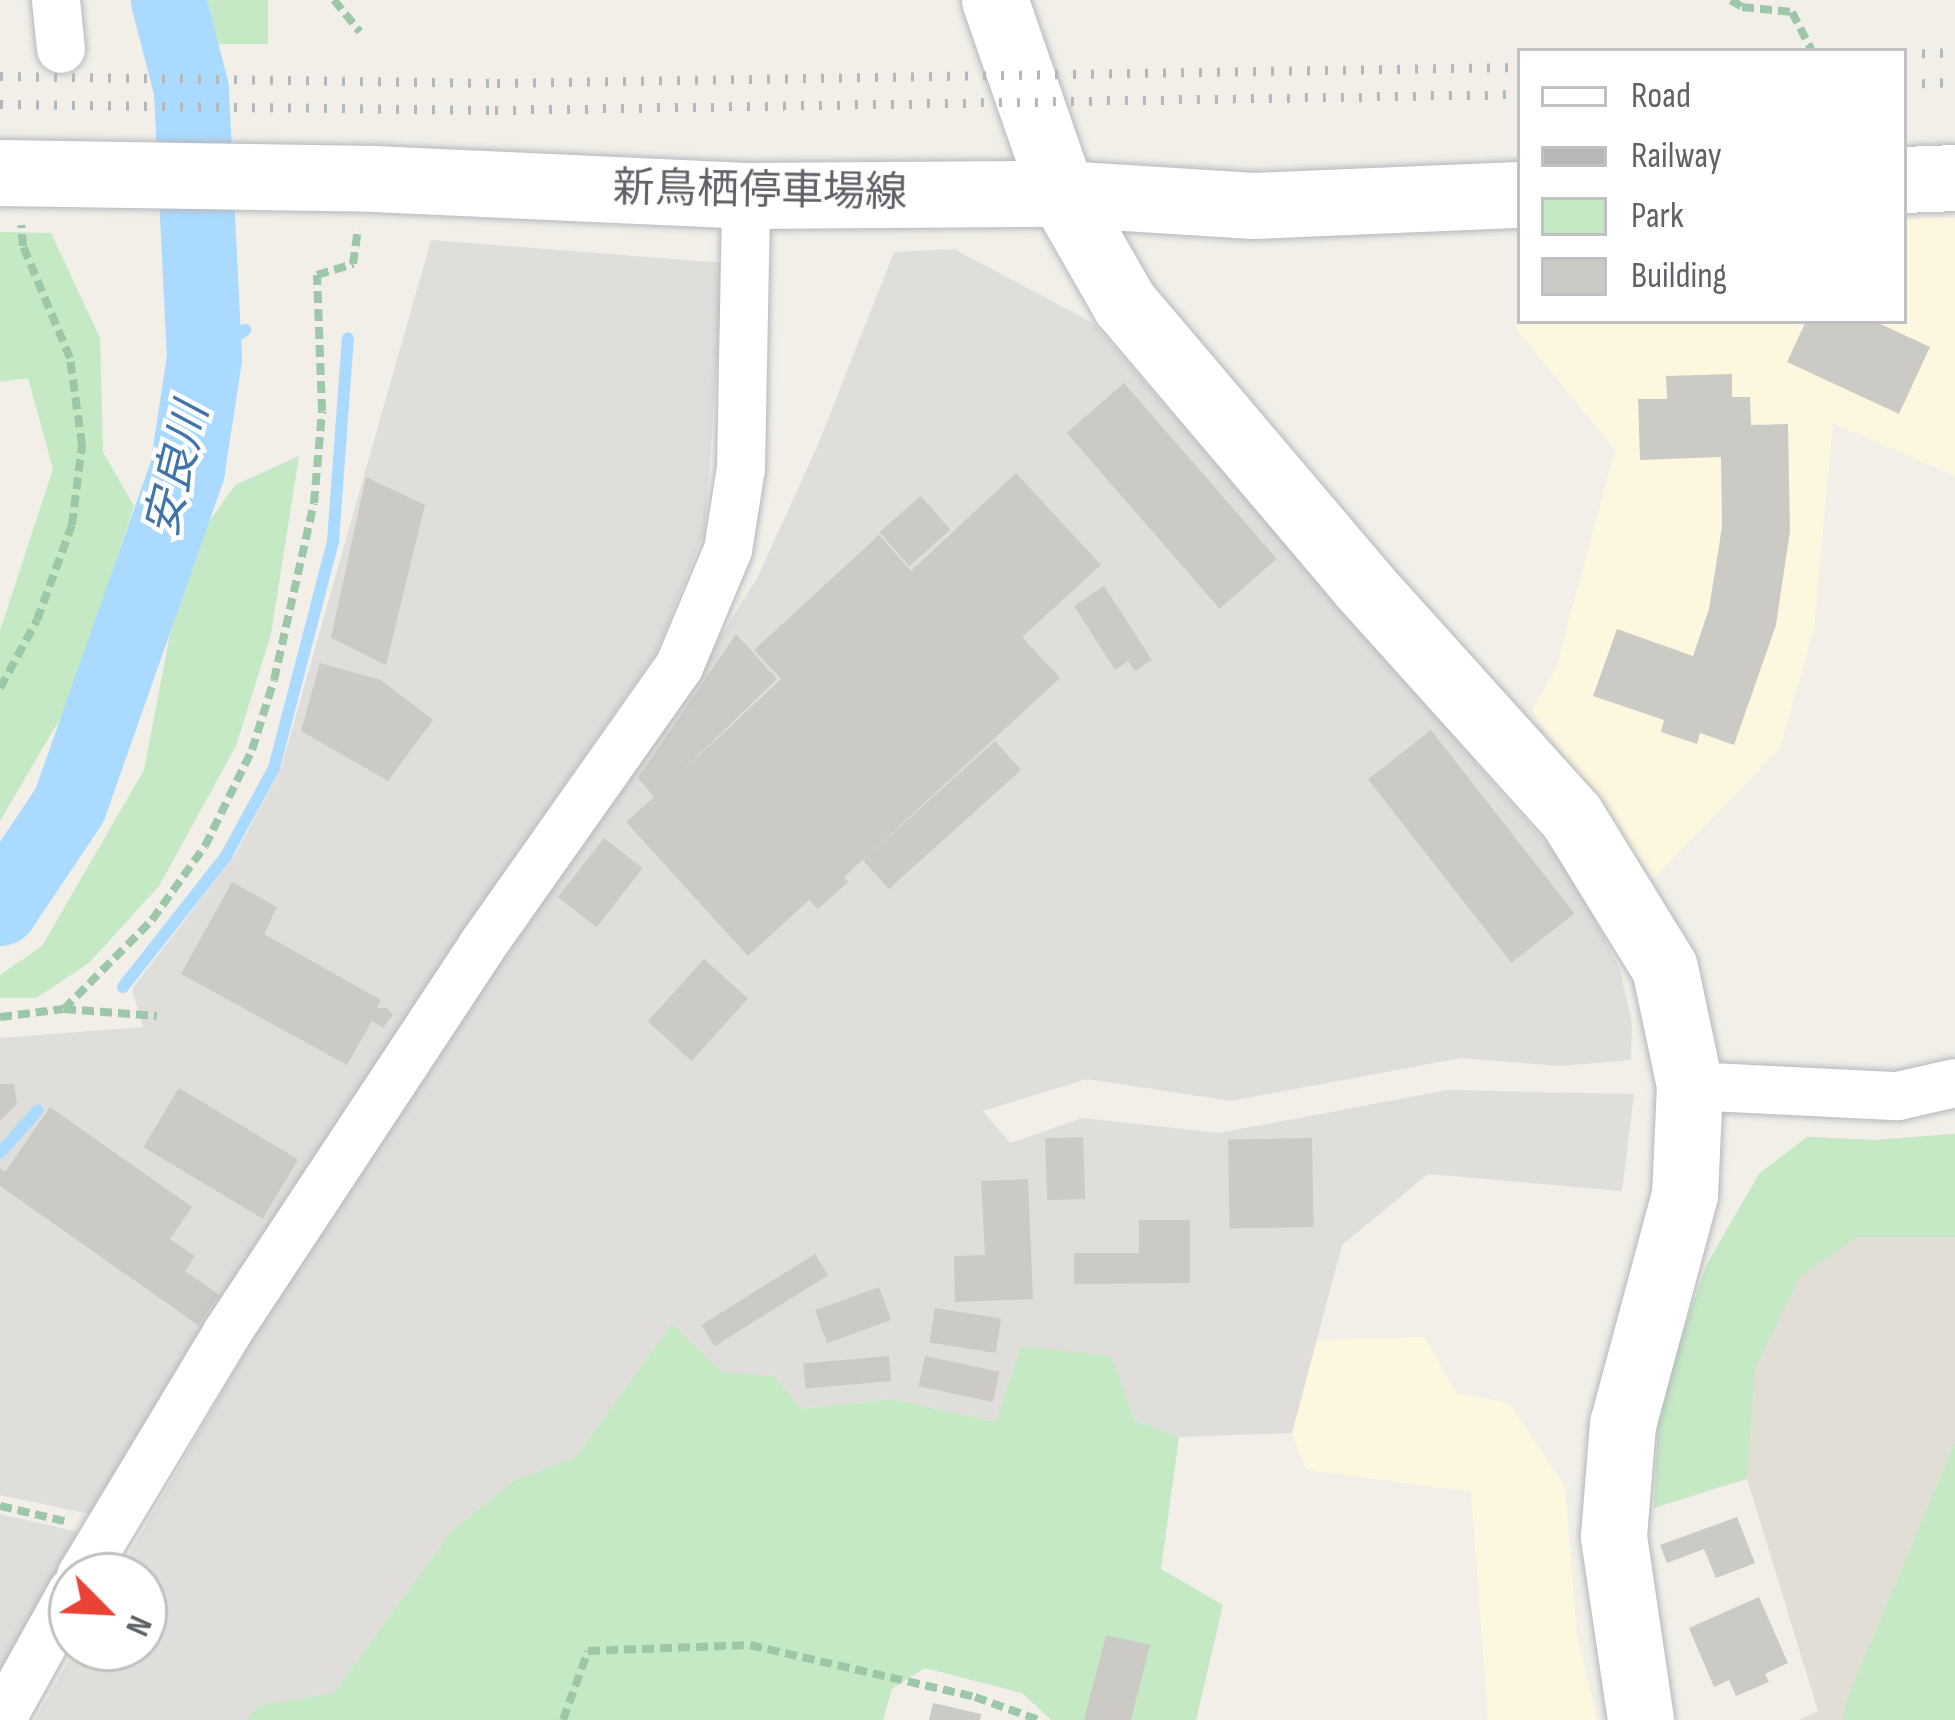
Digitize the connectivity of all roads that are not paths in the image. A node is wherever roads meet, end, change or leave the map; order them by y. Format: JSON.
{"nodes":[{"id":1,"x":56,"y":0,"type":"edge"},
{"id":2,"x":995,"y":0,"type":"edge"},
{"id":3,"x":61,"y":49,"type":"dead end"},
{"id":4,"x":1955,"y":178,"type":"edge"},
{"id":5,"x":1907,"y":180,"type":"edge"},
{"id":6,"x":8,"y":186,"type":"edge"},
{"id":7,"x":1062,"y":194,"type":"junction"},
{"id":8,"x":1517,"y":195,"type":"edge"},
{"id":9,"x":746,"y":196,"type":"junction"},
{"id":10,"x":1955,"y":1083,"type":"edge"},
{"id":11,"x":1690,"y":1086,"type":"junction"},
{"id":12,"x":95,"y":1552,"type":"edge"},
{"id":13,"x":48,"y":1635,"type":"edge"},
{"id":14,"x":1,"y":1720,"type":"edge"},
{"id":15,"x":1642,"y":1720,"type":"edge"}],
"edges":[{"from":1,"to":3,"type":"street"},
{"from":2,"to":7,"type":"street"},
{"from":4,"to":5,"type":"street"},
{"from":6,"to":9,"type":"street","name":"新鳥栖停車場線"},
{"from":7,"to":8,"type":"street","name":"新鳥栖停車場線"},
{"from":7,"to":9,"type":"street","name":"新鳥栖停車場線"},
{"from":7,"to":11,"type":"street"},
{"from":9,"to":12,"type":"street"},
{"from":10,"to":11,"type":"street"},
{"from":11,"to":15,"type":"street"},
{"from":13,"to":14,"type":"street"}]}
